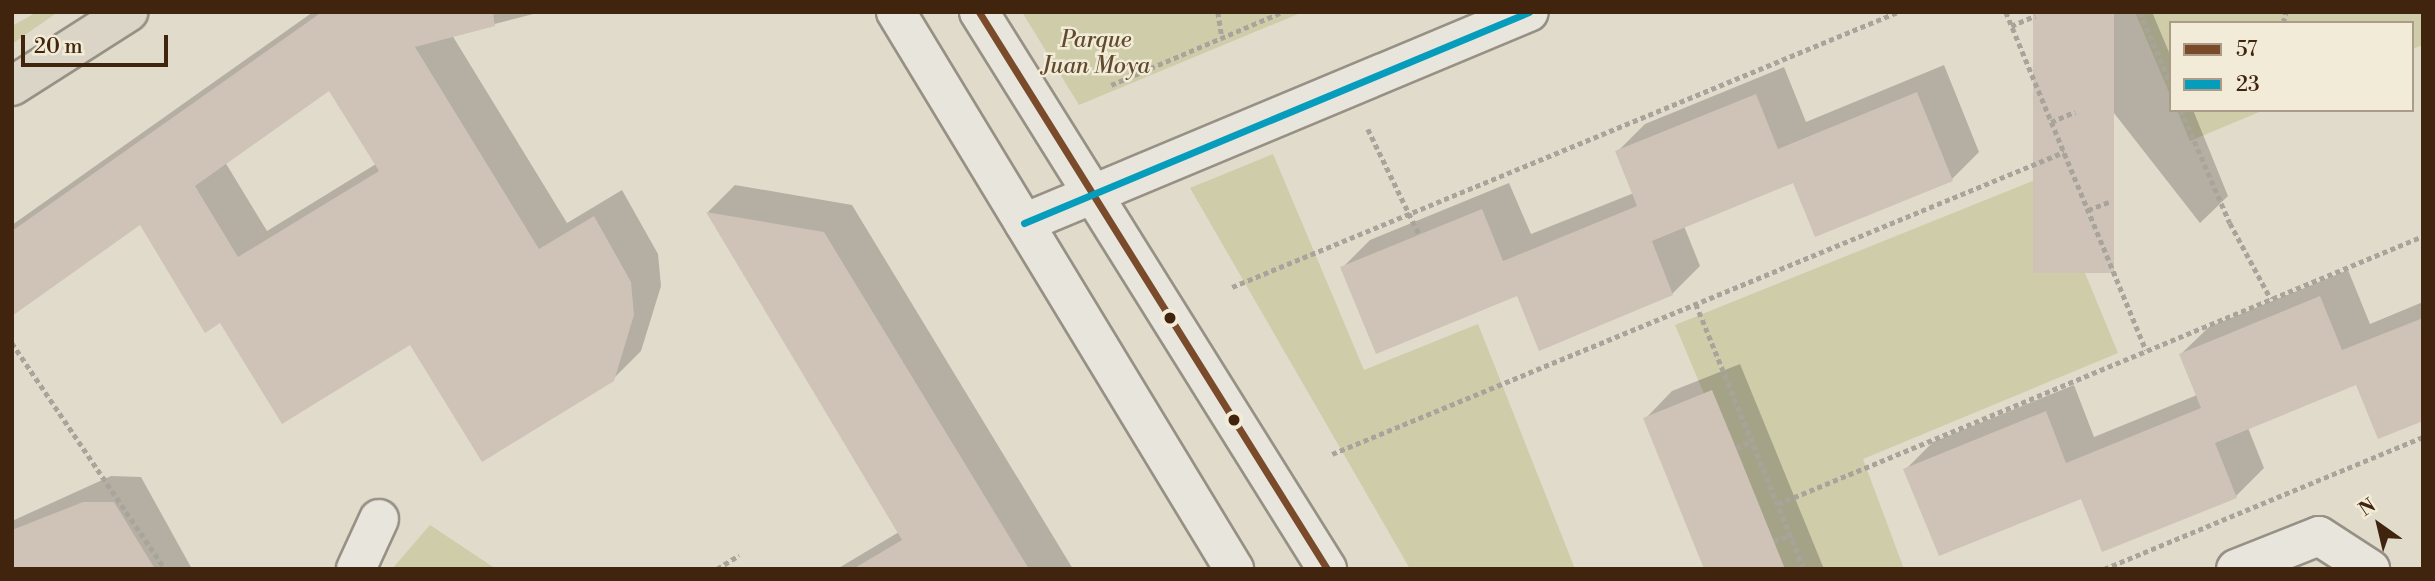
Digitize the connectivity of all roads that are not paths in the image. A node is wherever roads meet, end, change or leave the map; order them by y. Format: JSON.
{"nodes":[{"id":1,"x":128,"y":12,"type":"edge"},
{"id":2,"x":896,"y":12,"type":"edge"},
{"id":3,"x":979,"y":12,"type":"edge"},
{"id":4,"x":1529,"y":12,"type":"edge"},
{"id":5,"x":12,"y":86,"type":"edge"},
{"id":6,"x":1092,"y":191,"type":"junction"},
{"id":7,"x":1024,"y":223,"type":"junction"},
{"id":8,"x":379,"y":519,"type":"dead end"},
{"id":9,"x":356,"y":569,"type":"edge"},
{"id":10,"x":1234,"y":569,"type":"edge"},
{"id":11,"x":1327,"y":569,"type":"edge"},
{"id":12,"x":2236,"y":569,"type":"edge"},
{"id":13,"x":2370,"y":569,"type":"edge"}],
"edges":[{"from":1,"to":5,"type":"main road"},
{"from":2,"to":7,"type":"street"},
{"from":3,"to":6,"type":"street"},
{"from":4,"to":6,"type":"street"},
{"from":6,"to":7,"type":"street"},
{"from":6,"to":11,"type":"street"},
{"from":7,"to":10,"type":"street"},
{"from":8,"to":9,"type":"street"},
{"from":12,"to":13,"type":"street"}]}
